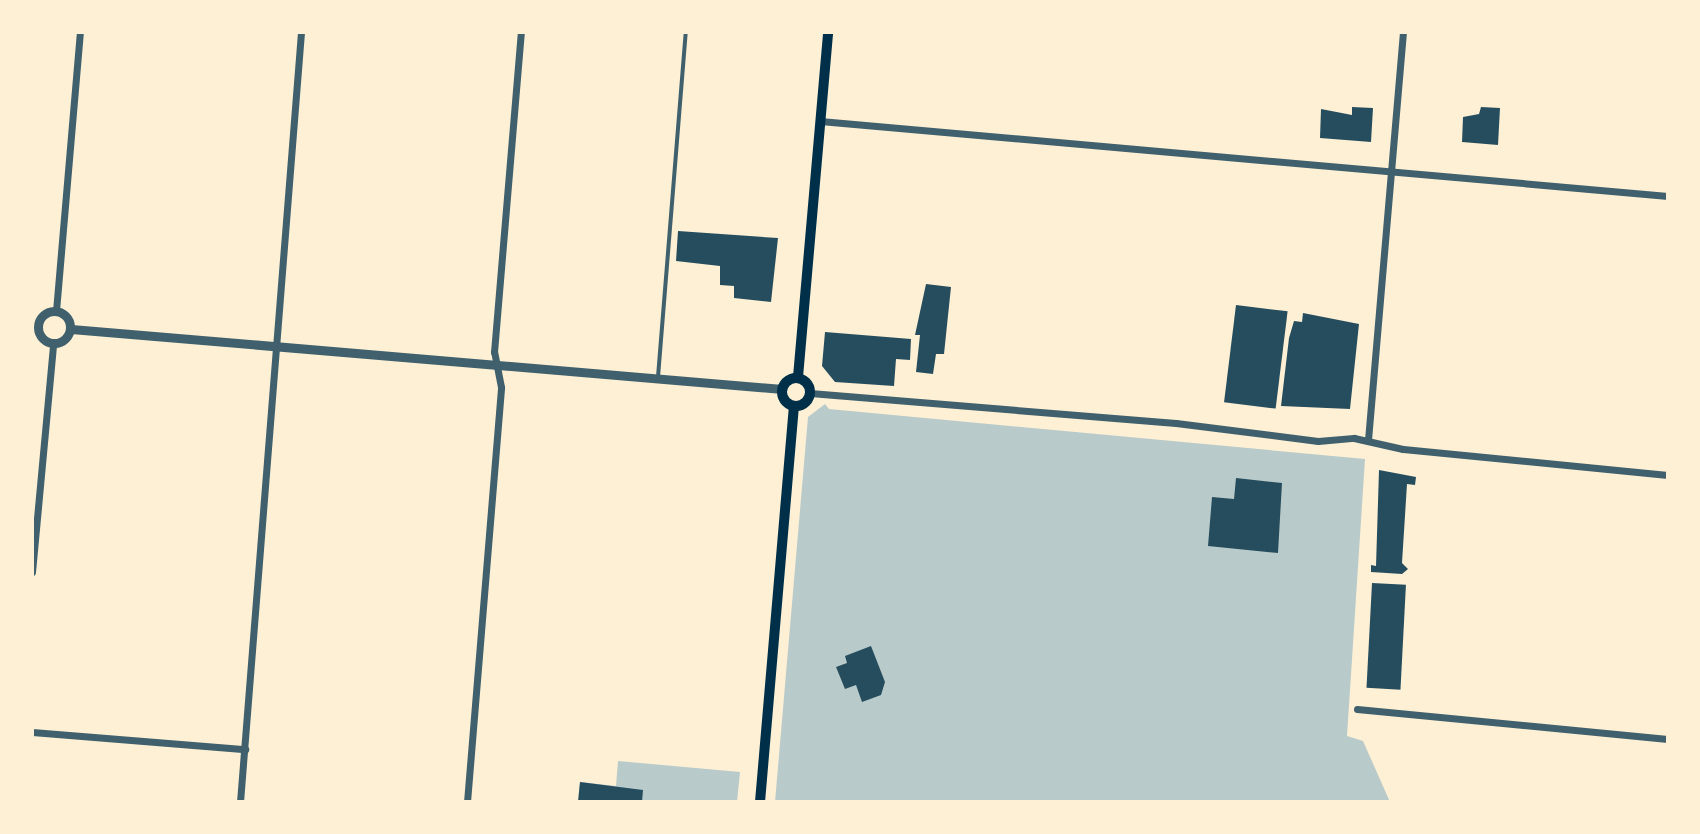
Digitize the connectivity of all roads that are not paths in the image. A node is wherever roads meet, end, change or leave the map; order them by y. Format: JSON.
{"nodes":[{"id":1,"x":80,"y":32,"type":"edge"},
{"id":2,"x":301,"y":32,"type":"edge"},
{"id":3,"x":521,"y":32,"type":"edge"},
{"id":4,"x":686,"y":32,"type":"edge"},
{"id":5,"x":828,"y":32,"type":"edge"},
{"id":6,"x":1403,"y":32,"type":"edge"},
{"id":7,"x":820,"y":121,"type":"junction"},
{"id":8,"x":1391,"y":173,"type":"junction"},
{"id":9,"x":1668,"y":196,"type":"edge"},
{"id":10,"x":56,"y":311,"type":"junction"},
{"id":11,"x":35,"y":326,"type":"edge"},
{"id":12,"x":71,"y":329,"type":"junction"},
{"id":13,"x":53,"y":344,"type":"junction"},
{"id":14,"x":276,"y":347,"type":"junction"},
{"id":15,"x":497,"y":366,"type":"junction"},
{"id":16,"x":798,"y":377,"type":"junction"},
{"id":17,"x":658,"y":379,"type":"junction"},
{"id":18,"x":782,"y":389,"type":"junction"},
{"id":19,"x":810,"y":393,"type":"junction"},
{"id":20,"x":794,"y":406,"type":"junction"},
{"id":21,"x":1368,"y":440,"type":"junction"},
{"id":22,"x":1668,"y":475,"type":"edge"},
{"id":23,"x":32,"y":572,"type":"edge"},
{"id":24,"x":1357,"y":709,"type":"dead end"},
{"id":25,"x":32,"y":732,"type":"edge"},
{"id":26,"x":1668,"y":739,"type":"edge"},
{"id":27,"x":245,"y":749,"type":"junction"},
{"id":28,"x":240,"y":802,"type":"edge"},
{"id":29,"x":467,"y":802,"type":"edge"},
{"id":30,"x":760,"y":802,"type":"edge"}],
"edges":[{"from":1,"to":10,"type":"street"},
{"from":2,"to":14,"type":"street"},
{"from":3,"to":15,"type":"street"},
{"from":4,"to":17,"type":"lane"},
{"from":5,"to":7,"type":"main road"},
{"from":6,"to":8,"type":"street"},
{"from":7,"to":8,"type":"street"},
{"from":7,"to":16,"type":"main road"},
{"from":8,"to":9,"type":"street"},
{"from":8,"to":21,"type":"street"},
{"from":10,"to":11,"type":"street"},
{"from":10,"to":12,"type":"street"},
{"from":11,"to":13,"type":"street"},
{"from":12,"to":13,"type":"street"},
{"from":12,"to":14,"type":"street"},
{"from":13,"to":23,"type":"street"},
{"from":14,"to":15,"type":"street"},
{"from":14,"to":27,"type":"street"},
{"from":15,"to":17,"type":"street"},
{"from":15,"to":29,"type":"street"},
{"from":16,"to":18,"type":"main road"},
{"from":16,"to":19,"type":"main road"},
{"from":17,"to":18,"type":"street"},
{"from":18,"to":20,"type":"main road"},
{"from":19,"to":20,"type":"main road"},
{"from":19,"to":21,"type":"street"},
{"from":20,"to":30,"type":"main road"},
{"from":21,"to":22,"type":"street"},
{"from":24,"to":26,"type":"street"},
{"from":25,"to":27,"type":"street"},
{"from":27,"to":28,"type":"street"}]}
